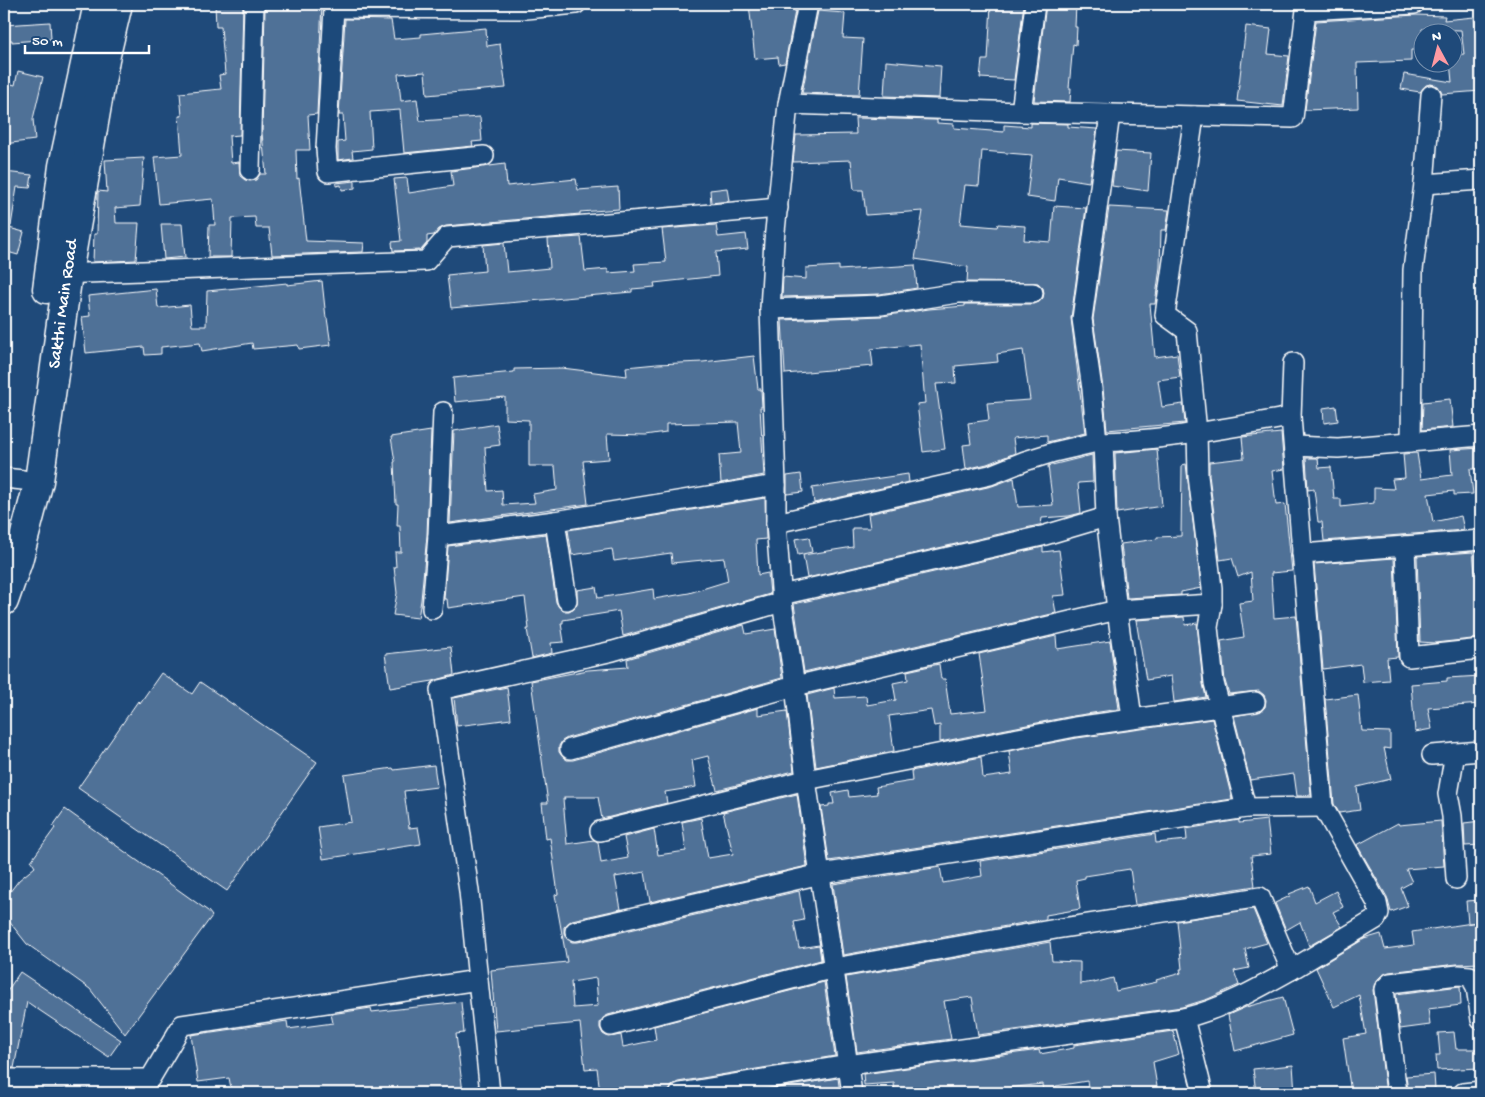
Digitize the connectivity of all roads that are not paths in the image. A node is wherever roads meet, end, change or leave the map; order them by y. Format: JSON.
{"nodes":[{"id":1,"x":98,"y":4,"type":"edge"},
{"id":2,"x":118,"y":4,"type":"edge"},
{"id":3,"x":254,"y":4,"type":"edge"},
{"id":4,"x":576,"y":4,"type":"edge"},
{"id":5,"x":808,"y":4,"type":"edge"},
{"id":6,"x":1035,"y":4,"type":"edge"},
{"id":7,"x":1414,"y":4,"type":"edge"},
{"id":8,"x":334,"y":6,"type":"edge"},
{"id":9,"x":1431,"y":95,"type":"dead end"},
{"id":10,"x":788,"y":104,"type":"junction"},
{"id":11,"x":1021,"y":112,"type":"junction"},
{"id":12,"x":1110,"y":114,"type":"junction"},
{"id":13,"x":1194,"y":116,"type":"junction"},
{"id":14,"x":484,"y":156,"type":"dead end"},
{"id":15,"x":250,"y":170,"type":"dead end"},
{"id":16,"x":1481,"y":180,"type":"edge"},
{"id":17,"x":1424,"y":184,"type":"junction"},
{"id":18,"x":778,"y":208,"type":"junction"},
{"id":19,"x":58,"y":274,"type":"junction"},
{"id":20,"x":1034,"y":293,"type":"dead end"},
{"id":21,"x":770,"y":308,"type":"junction"},
{"id":22,"x":1293,"y":363,"type":"dead end"},
{"id":23,"x":443,"y":412,"type":"dead end"},
{"id":24,"x":1291,"y":417,"type":"junction"},
{"id":25,"x":1197,"y":432,"type":"junction"},
{"id":26,"x":1481,"y":436,"type":"edge"},
{"id":27,"x":1100,"y":442,"type":"junction"},
{"id":28,"x":1411,"y":442,"type":"junction"},
{"id":29,"x":1294,"y":446,"type":"junction"},
{"id":30,"x":13,"y":479,"type":"edge"},
{"id":31,"x":776,"y":485,"type":"junction"},
{"id":32,"x":1106,"y":517,"type":"junction"},
{"id":33,"x":555,"y":521,"type":"junction"},
{"id":34,"x":776,"y":522,"type":"junction"},
{"id":35,"x":438,"y":536,"type":"junction"},
{"id":36,"x":1481,"y":540,"type":"edge"},
{"id":37,"x":1405,"y":546,"type":"junction"},
{"id":38,"x":4,"y":549,"type":"edge"},
{"id":39,"x":1302,"y":554,"type":"junction"},
{"id":40,"x":782,"y":599,"type":"junction"},
{"id":41,"x":567,"y":600,"type":"dead end"},
{"id":42,"x":4,"y":601,"type":"edge"},
{"id":43,"x":1212,"y":604,"type":"junction"},
{"id":44,"x":432,"y":610,"type":"dead end"},
{"id":45,"x":1117,"y":610,"type":"junction"},
{"id":46,"x":1481,"y":649,"type":"edge"},
{"id":47,"x":795,"y":686,"type":"junction"},
{"id":48,"x":1254,"y":702,"type":"dead end"},
{"id":49,"x":1220,"y":706,"type":"junction"},
{"id":50,"x":1132,"y":718,"type":"junction"},
{"id":51,"x":570,"y":749,"type":"dead end"},
{"id":52,"x":1481,"y":751,"type":"edge"},
{"id":53,"x":1455,"y":753,"type":"junction"},
{"id":54,"x":1432,"y":755,"type":"dead end"},
{"id":55,"x":806,"y":780,"type":"junction"},
{"id":56,"x":1323,"y":807,"type":"junction"},
{"id":57,"x":1246,"y":808,"type":"junction"},
{"id":58,"x":600,"y":831,"type":"dead end"},
{"id":59,"x":821,"y":874,"type":"junction"},
{"id":60,"x":1456,"y":879,"type":"dead end"},
{"id":61,"x":575,"y":931,"type":"dead end"},
{"id":62,"x":834,"y":968,"type":"junction"},
{"id":63,"x":1291,"y":970,"type":"junction"},
{"id":64,"x":478,"y":980,"type":"junction"},
{"id":65,"x":1184,"y":1018,"type":"junction"},
{"id":66,"x":1481,"y":1020,"type":"edge"},
{"id":67,"x":611,"y":1026,"type":"dead end"},
{"id":68,"x":848,"y":1065,"type":"junction"},
{"id":69,"x":4,"y":1079,"type":"edge"},
{"id":70,"x":38,"y":1086,"type":"edge"},
{"id":71,"x":152,"y":1086,"type":"edge"},
{"id":72,"x":1481,"y":1091,"type":"edge"},
{"id":73,"x":490,"y":1093,"type":"edge"},
{"id":74,"x":680,"y":1093,"type":"edge"},
{"id":75,"x":852,"y":1093,"type":"edge"},
{"id":76,"x":1203,"y":1093,"type":"edge"},
{"id":77,"x":1397,"y":1093,"type":"edge"},
{"id":78,"x":1463,"y":1093,"type":"edge"}],
"edges":[{"from":1,"to":19,"type":"highway"},
{"from":2,"to":19,"type":"highway","name":"Sakthi Main Road"},
{"from":3,"to":15,"type":"street"},
{"from":4,"to":8,"type":"street"},
{"from":5,"to":10,"type":"street"},
{"from":6,"to":11,"type":"street"},
{"from":7,"to":13,"type":"street"},
{"from":8,"to":14,"type":"street"},
{"from":9,"to":17,"type":"street"},
{"from":10,"to":11,"type":"street"},
{"from":10,"to":18,"type":"street"},
{"from":11,"to":12,"type":"street"},
{"from":12,"to":13,"type":"street"},
{"from":12,"to":27,"type":"street"},
{"from":13,"to":25,"type":"street"},
{"from":16,"to":17,"type":"street"},
{"from":17,"to":28,"type":"street"},
{"from":18,"to":19,"type":"street"},
{"from":18,"to":21,"type":"street"},
{"from":19,"to":30,"type":"highway"},
{"from":19,"to":42,"type":"highway","name":"Sakthi Main Road"},
{"from":20,"to":21,"type":"street"},
{"from":21,"to":31,"type":"street"},
{"from":22,"to":24,"type":"street"},
{"from":23,"to":35,"type":"street"},
{"from":24,"to":25,"type":"street"},
{"from":24,"to":29,"type":"street"},
{"from":25,"to":27,"type":"street"},
{"from":25,"to":43,"type":"street"},
{"from":26,"to":28,"type":"street"},
{"from":27,"to":32,"type":"street"},
{"from":27,"to":34,"type":"street"},
{"from":28,"to":29,"type":"street"},
{"from":29,"to":39,"type":"street"},
{"from":30,"to":38,"type":"highway"},
{"from":31,"to":33,"type":"street"},
{"from":31,"to":34,"type":"street"},
{"from":32,"to":40,"type":"street"},
{"from":32,"to":45,"type":"street"},
{"from":33,"to":35,"type":"street"},
{"from":33,"to":41,"type":"street"},
{"from":34,"to":40,"type":"street"},
{"from":35,"to":44,"type":"street"},
{"from":36,"to":37,"type":"street"},
{"from":37,"to":39,"type":"street"},
{"from":37,"to":46,"type":"street"},
{"from":39,"to":56,"type":"street"},
{"from":40,"to":47,"type":"street"},
{"from":40,"to":64,"type":"street"},
{"from":43,"to":45,"type":"street"},
{"from":43,"to":49,"type":"street"},
{"from":45,"to":47,"type":"street"},
{"from":45,"to":50,"type":"street"},
{"from":47,"to":51,"type":"street"},
{"from":47,"to":55,"type":"street"},
{"from":48,"to":49,"type":"street"},
{"from":49,"to":50,"type":"street"},
{"from":49,"to":57,"type":"street"},
{"from":50,"to":55,"type":"street"},
{"from":52,"to":53,"type":"street"},
{"from":53,"to":54,"type":"street"},
{"from":53,"to":60,"type":"street"},
{"from":55,"to":58,"type":"street"},
{"from":55,"to":59,"type":"street"},
{"from":56,"to":57,"type":"street"},
{"from":56,"to":63,"type":"street"},
{"from":57,"to":59,"type":"street"},
{"from":59,"to":61,"type":"street"},
{"from":59,"to":62,"type":"street"},
{"from":62,"to":63,"type":"street"},
{"from":62,"to":67,"type":"street"},
{"from":62,"to":68,"type":"street"},
{"from":63,"to":65,"type":"street"},
{"from":64,"to":71,"type":"street"},
{"from":64,"to":73,"type":"street"},
{"from":65,"to":68,"type":"street"},
{"from":65,"to":76,"type":"street"},
{"from":66,"to":77,"type":"street"},
{"from":68,"to":74,"type":"street"},
{"from":68,"to":75,"type":"street"},
{"from":69,"to":70,"type":"street"},
{"from":70,"to":71,"type":"street"},
{"from":72,"to":78,"type":"street"}]}
